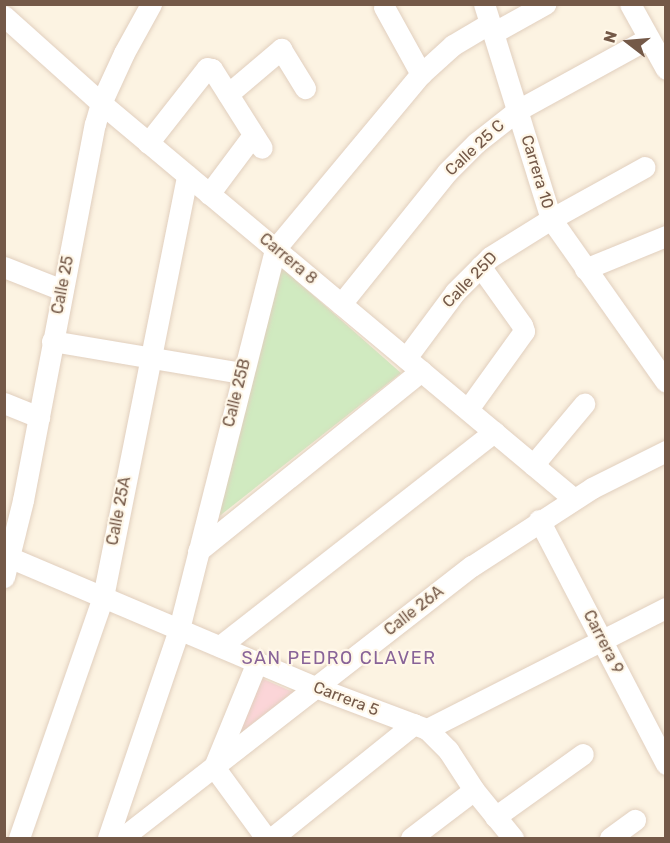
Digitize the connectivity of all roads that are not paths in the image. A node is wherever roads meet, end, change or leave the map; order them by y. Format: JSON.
{"nodes":[{"id":1,"x":151,"y":4,"type":"edge"},
{"id":2,"x":545,"y":4,"type":"edge"},
{"id":3,"x":630,"y":4,"type":"edge"},
{"id":4,"x":384,"y":7,"type":"dead end"},
{"id":5,"x":4,"y":15,"type":"edge"},
{"id":6,"x":489,"y":20,"type":"edge"},
{"id":7,"x":649,"y":38,"type":"junction"},
{"id":8,"x":664,"y":63,"type":"edge"},
{"id":9,"x":421,"y":74,"type":"junction"},
{"id":10,"x":305,"y":88,"type":"dead end"},
{"id":11,"x":228,"y":94,"type":"junction"},
{"id":12,"x":101,"y":104,"type":"junction"},
{"id":13,"x":519,"y":110,"type":"junction"},
{"id":14,"x":148,"y":143,"type":"junction"},
{"id":15,"x":645,"y":167,"type":"dead end"},
{"id":16,"x":187,"y":175,"type":"junction"},
{"id":17,"x":209,"y":194,"type":"junction"},
{"id":18,"x":551,"y":219,"type":"junction"},
{"id":19,"x":666,"y":236,"type":"edge"},
{"id":20,"x":275,"y":249,"type":"junction"},
{"id":21,"x":480,"y":266,"type":"junction"},
{"id":22,"x":4,"y":267,"type":"edge"},
{"id":23,"x":585,"y":269,"type":"junction"},
{"id":24,"x":62,"y":290,"type":"junction"},
{"id":25,"x":341,"y":304,"type":"junction"},
{"id":26,"x":52,"y":342,"type":"junction"},
{"id":27,"x":149,"y":359,"type":"junction"},
{"id":28,"x":413,"y":365,"type":"junction"},
{"id":29,"x":242,"y":373,"type":"junction"},
{"id":30,"x":666,"y":382,"type":"edge"},
{"id":31,"x":4,"y":403,"type":"edge"},
{"id":32,"x":584,"y":404,"type":"dead end"},
{"id":33,"x":468,"y":410,"type":"junction"},
{"id":34,"x":39,"y":417,"type":"junction"},
{"id":35,"x":494,"y":432,"type":"junction"},
{"id":36,"x":666,"y":451,"type":"edge"},
{"id":37,"x":533,"y":465,"type":"junction"},
{"id":38,"x":574,"y":499,"type":"junction"},
{"id":39,"x":539,"y":520,"type":"junction"},
{"id":40,"x":198,"y":551,"type":"junction"},
{"id":41,"x":6,"y":563,"type":"edge"},
{"id":42,"x":103,"y":597,"type":"junction"},
{"id":43,"x":666,"y":608,"type":"edge"},
{"id":44,"x":179,"y":629,"type":"junction"},
{"id":45,"x":602,"y":641,"type":"junction"},
{"id":46,"x":220,"y":646,"type":"junction"},
{"id":47,"x":257,"y":662,"type":"junction"},
{"id":48,"x":315,"y":687,"type":"junction"},
{"id":49,"x":420,"y":727,"type":"junction"},
{"id":50,"x":583,"y":753,"type":"dead end"},
{"id":51,"x":666,"y":764,"type":"edge"},
{"id":52,"x":214,"y":766,"type":"junction"},
{"id":53,"x":474,"y":790,"type":"junction"},
{"id":54,"x":495,"y":816,"type":"junction"},
{"id":55,"x":635,"y":820,"type":"dead end"},
{"id":56,"x":19,"y":838,"type":"edge"},
{"id":57,"x":108,"y":838,"type":"edge"},
{"id":58,"x":122,"y":838,"type":"edge"},
{"id":59,"x":266,"y":838,"type":"edge"},
{"id":60,"x":272,"y":838,"type":"edge"},
{"id":61,"x":411,"y":838,"type":"edge"},
{"id":62,"x":513,"y":838,"type":"edge"},
{"id":63,"x":610,"y":838,"type":"edge"}],
"edges":[{"from":1,"to":12,"type":"street","name":"Calle 25"},
{"from":2,"to":6,"type":"street","name":"Calle 25B"},
{"from":3,"to":7,"type":"street"},
{"from":4,"to":9,"type":"street"},
{"from":5,"to":12,"type":"street","name":"Carrera 8"},
{"from":6,"to":9,"type":"street","name":"Calle 25B"},
{"from":6,"to":13,"type":"street","name":"Carrera 10"},
{"from":7,"to":8,"type":"street"},
{"from":7,"to":13,"type":"street","name":"Calle 25 C"},
{"from":9,"to":20,"type":"street","name":"Calle 25B"},
{"from":10,"to":11,"type":"street"},
{"from":11,"to":14,"type":"street"},
{"from":11,"to":17,"type":"street"},
{"from":12,"to":14,"type":"street","name":"Carrera 8"},
{"from":12,"to":24,"type":"street","name":"Calle 25"},
{"from":13,"to":18,"type":"street","name":"Carrera 10"},
{"from":13,"to":25,"type":"street","name":"Calle 25 C"},
{"from":14,"to":16,"type":"street","name":"Carrera 8"},
{"from":15,"to":18,"type":"street","name":"Calle 25D"},
{"from":16,"to":17,"type":"street","name":"Carrera 8"},
{"from":16,"to":27,"type":"street","name":"Calle 25A"},
{"from":17,"to":20,"type":"street","name":"Carrera 8"},
{"from":18,"to":21,"type":"street","name":"Calle 25D"},
{"from":18,"to":23,"type":"street","name":"Carrera 10"},
{"from":19,"to":23,"type":"street"},
{"from":20,"to":25,"type":"street","name":"Carrera 8"},
{"from":20,"to":29,"type":"street","name":"Calle 25B"},
{"from":21,"to":28,"type":"street","name":"Calle 25D"},
{"from":21,"to":33,"type":"street"},
{"from":22,"to":24,"type":"street"},
{"from":23,"to":30,"type":"street","name":"Carrera 10"},
{"from":24,"to":26,"type":"street","name":"Calle 25"},
{"from":25,"to":28,"type":"street","name":"Carrera 8"},
{"from":26,"to":27,"type":"street"},
{"from":26,"to":34,"type":"street","name":"Calle 25"},
{"from":27,"to":29,"type":"street"},
{"from":27,"to":42,"type":"street","name":"Calle 25A"},
{"from":28,"to":33,"type":"street","name":"Carrera 8"},
{"from":28,"to":40,"type":"street","name":"Calle 25D"},
{"from":29,"to":40,"type":"street","name":"Calle 25B"},
{"from":31,"to":34,"type":"street"},
{"from":32,"to":37,"type":"street"},
{"from":33,"to":35,"type":"street","name":"Carrera 8"},
{"from":34,"to":41,"type":"street","name":"Calle 25"},
{"from":35,"to":37,"type":"street","name":"Carrera 8"},
{"from":35,"to":46,"type":"street"},
{"from":36,"to":38,"type":"street","name":"Calle 26A"},
{"from":37,"to":38,"type":"street","name":"Carrera 8"},
{"from":38,"to":39,"type":"street","name":"Calle 26A"},
{"from":39,"to":45,"type":"street","name":"Carrera 9"},
{"from":39,"to":48,"type":"street","name":"Calle 26A"},
{"from":40,"to":44,"type":"street","name":"Calle 25B"},
{"from":41,"to":42,"type":"street","name":"Carrera 5"},
{"from":42,"to":44,"type":"street","name":"Carrera 5"},
{"from":42,"to":56,"type":"street","name":"Calle 25A"},
{"from":43,"to":45,"type":"street"},
{"from":44,"to":46,"type":"street","name":"Carrera 5"},
{"from":44,"to":57,"type":"street","name":"Calle 25B"},
{"from":45,"to":49,"type":"street"},
{"from":45,"to":51,"type":"street","name":"Carrera 9"},
{"from":46,"to":47,"type":"street","name":"Carrera 5"},
{"from":47,"to":48,"type":"street","name":"Carrera 5"},
{"from":47,"to":52,"type":"street"},
{"from":48,"to":49,"type":"street","name":"Carrera 5"},
{"from":48,"to":52,"type":"street","name":"Calle 26A"},
{"from":49,"to":53,"type":"street","name":"Carrera 5"},
{"from":49,"to":60,"type":"street"},
{"from":50,"to":54,"type":"street"},
{"from":52,"to":58,"type":"street","name":"Calle 26A"},
{"from":52,"to":59,"type":"street"},
{"from":53,"to":54,"type":"street","name":"Carrera 5"},
{"from":53,"to":61,"type":"street"},
{"from":54,"to":62,"type":"street","name":"Carrera 5"},
{"from":55,"to":63,"type":"street"}]}
